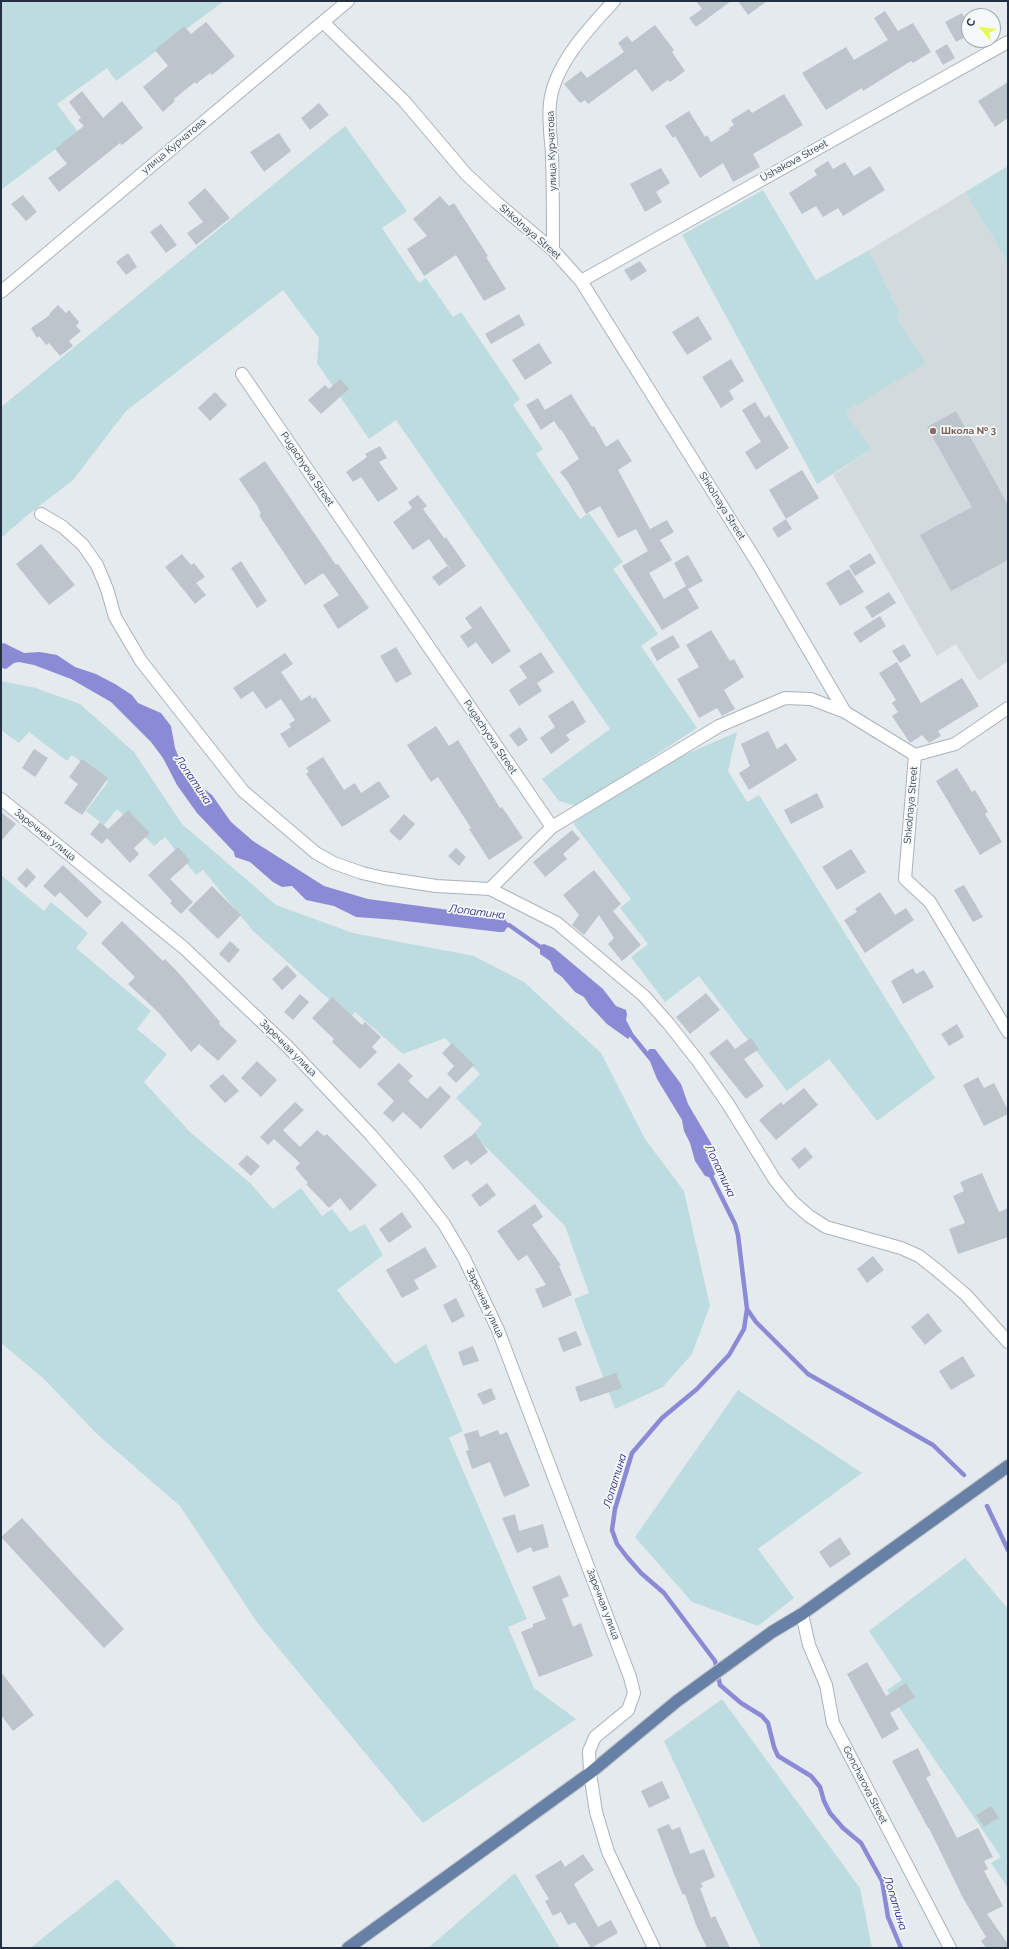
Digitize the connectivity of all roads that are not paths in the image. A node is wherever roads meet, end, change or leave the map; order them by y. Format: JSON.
{"nodes":[{"id":1,"x":348,"y":1,"type":"edge"},
{"id":2,"x":614,"y":1,"type":"edge"},
{"id":3,"x":323,"y":22,"type":"junction"},
{"id":4,"x":1008,"y":42,"type":"edge"},
{"id":5,"x":553,"y":250,"type":"junction"},
{"id":6,"x":581,"y":281,"type":"junction"},
{"id":7,"x":1,"y":292,"type":"edge"},
{"id":8,"x":242,"y":374,"type":"dead end"},
{"id":9,"x":41,"y":514,"type":"dead end"},
{"id":10,"x":1008,"y":708,"type":"edge"},
{"id":11,"x":845,"y":712,"type":"junction"},
{"id":12,"x":915,"y":755,"type":"junction"},
{"id":13,"x":1,"y":799,"type":"edge"},
{"id":14,"x":552,"y":828,"type":"junction"},
{"id":15,"x":490,"y":889,"type":"junction"},
{"id":16,"x":1008,"y":1032,"type":"edge"},
{"id":17,"x":1008,"y":1342,"type":"edge"},
{"id":18,"x":1008,"y":1466,"type":"edge"},
{"id":19,"x":802,"y":1614,"type":"junction"},
{"id":20,"x":590,"y":1773,"type":"junction"},
{"id":21,"x":348,"y":1948,"type":"edge"},
{"id":22,"x":654,"y":1948,"type":"edge"},
{"id":23,"x":950,"y":1948,"type":"edge"}],
"edges":[{"from":1,"to":3,"type":"street","name":"улица Курчатова"},
{"from":2,"to":5,"type":"street","name":"улица Курчатова"},
{"from":3,"to":5,"type":"street","name":"Shkolnaya Street"},
{"from":3,"to":7,"type":"street","name":"улица Курчатова"},
{"from":4,"to":6,"type":"street","name":"Ushakova Street"},
{"from":5,"to":6,"type":"street","name":"Shkolnaya Street"},
{"from":6,"to":11,"type":"street","name":"Shkolnaya Street"},
{"from":8,"to":14,"type":"street","name":"Pugachyova Street"},
{"from":9,"to":15,"type":"street"},
{"from":10,"to":12,"type":"street"},
{"from":11,"to":12,"type":"street","name":"Shkolnaya Street"},
{"from":11,"to":14,"type":"street"},
{"from":12,"to":16,"type":"street","name":"Shkolnaya Street"},
{"from":13,"to":20,"type":"street","name":"Заречная улица"},
{"from":14,"to":15,"type":"street"},
{"from":15,"to":17,"type":"street"},
{"from":18,"to":19,"type":"main road"},
{"from":19,"to":20,"type":"main road"},
{"from":19,"to":23,"type":"street","name":"Goncharova Street"},
{"from":20,"to":21,"type":"main road"},
{"from":20,"to":22,"type":"street","name":"Заречная улица"}]}
